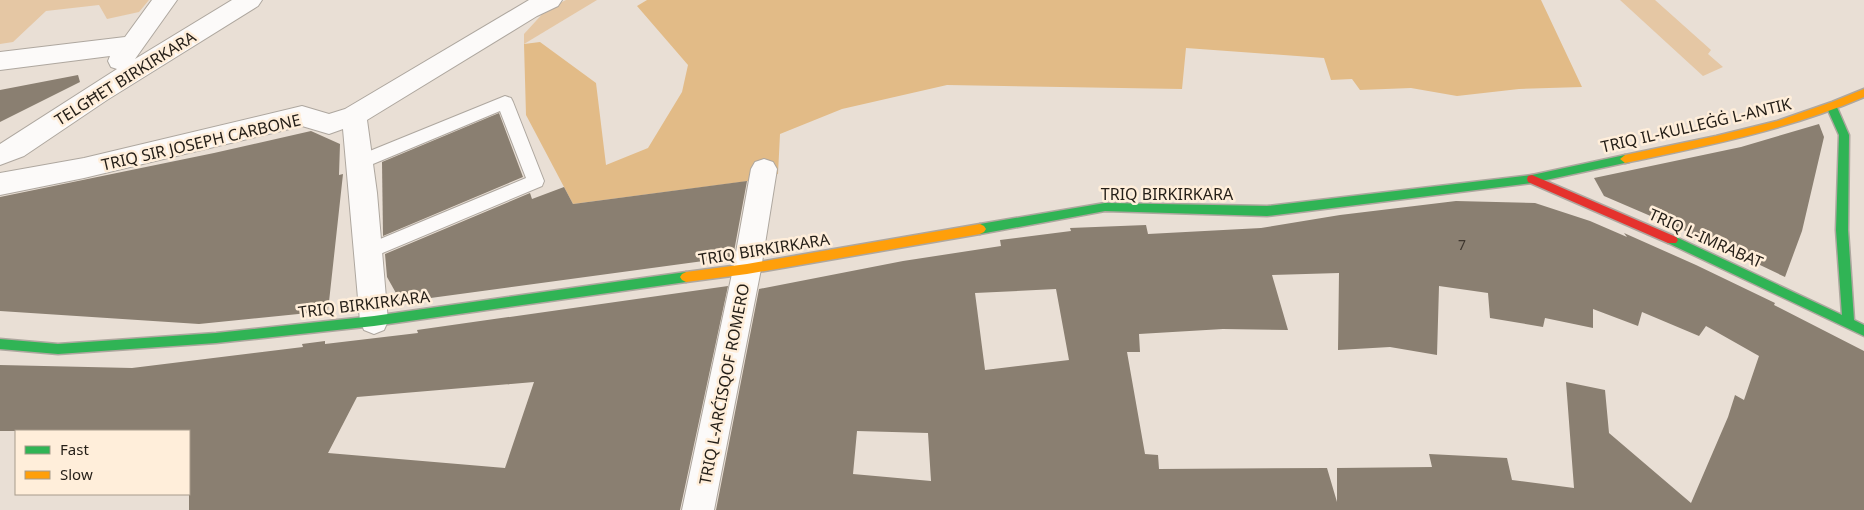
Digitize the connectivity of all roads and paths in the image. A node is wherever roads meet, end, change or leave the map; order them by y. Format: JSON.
{"nodes":[{"id":1,"x":165,"y":0,"type":"edge"},
{"id":2,"x":250,"y":0,"type":"edge"},
{"id":3,"x":550,"y":0,"type":"edge"},
{"id":4,"x":131,"y":45,"type":"junction"},
{"id":5,"x":0,"y":61,"type":"edge"},
{"id":6,"x":98,"y":93,"type":"junction"},
{"id":7,"x":1864,"y":93,"type":"edge"},
{"id":8,"x":1832,"y":108,"type":"junction"},
{"id":9,"x":354,"y":116,"type":"junction"},
{"id":10,"x":0,"y":155,"type":"edge"},
{"id":11,"x":361,"y":162,"type":"junction"},
{"id":12,"x":764,"y":169,"type":"dead end"},
{"id":13,"x":1532,"y":179,"type":"junction"},
{"id":14,"x":0,"y":184,"type":"edge"},
{"id":15,"x":367,"y":252,"type":"junction"},
{"id":16,"x":747,"y":269,"type":"junction"},
{"id":17,"x":374,"y":321,"type":"junction"},
{"id":18,"x":1848,"y":323,"type":"junction"},
{"id":19,"x":1864,"y":331,"type":"edge"},
{"id":20,"x":0,"y":344,"type":"edge"},
{"id":21,"x":698,"y":510,"type":"edge"}],
"edges":[{"from":1,"to":4,"type":"street"},
{"from":2,"to":6,"type":"street","name":"TELGĦET BIRKIRKARA"},
{"from":3,"to":9,"type":"street","name":"TRIQ SIR JOSEPH CARBONE"},
{"from":4,"to":5,"type":"street"},
{"from":4,"to":6,"type":"street"},
{"from":6,"to":10,"type":"street","name":"TELGĦET BIRKIRKARA"},
{"from":7,"to":8,"type":"main road","name":"TRIQ IL-KULLEĠĠ L-ANTIK"},
{"from":8,"to":13,"type":"main road","name":"TRIQ IL-KULLEĠĠ L-ANTIK"},
{"from":8,"to":18,"type":"main road"},
{"from":9,"to":11,"type":"street"},
{"from":9,"to":14,"type":"street","name":"TRIQ SIR JOSEPH CARBONE"},
{"from":11,"to":15,"type":"street"},
{"from":11,"to":15,"type":"lane"},
{"from":12,"to":16,"type":"street","name":"TRIQ L-ARĆISQOF ROMERO"},
{"from":13,"to":16,"type":"main road","name":"TRIQ BIRKIRKARA"},
{"from":13,"to":18,"type":"main road","name":"TRIQ L-IMRABAT"},
{"from":15,"to":17,"type":"street"},
{"from":16,"to":17,"type":"main road","name":"TRIQ BIRKIRKARA"},
{"from":16,"to":21,"type":"street","name":"TRIQ L-ARĆISQOF ROMERO"},
{"from":17,"to":20,"type":"main road","name":"TRIQ BIRKIRKARA"},
{"from":18,"to":19,"type":"main road","name":"TRIQ L-IMRABAT"}]}
